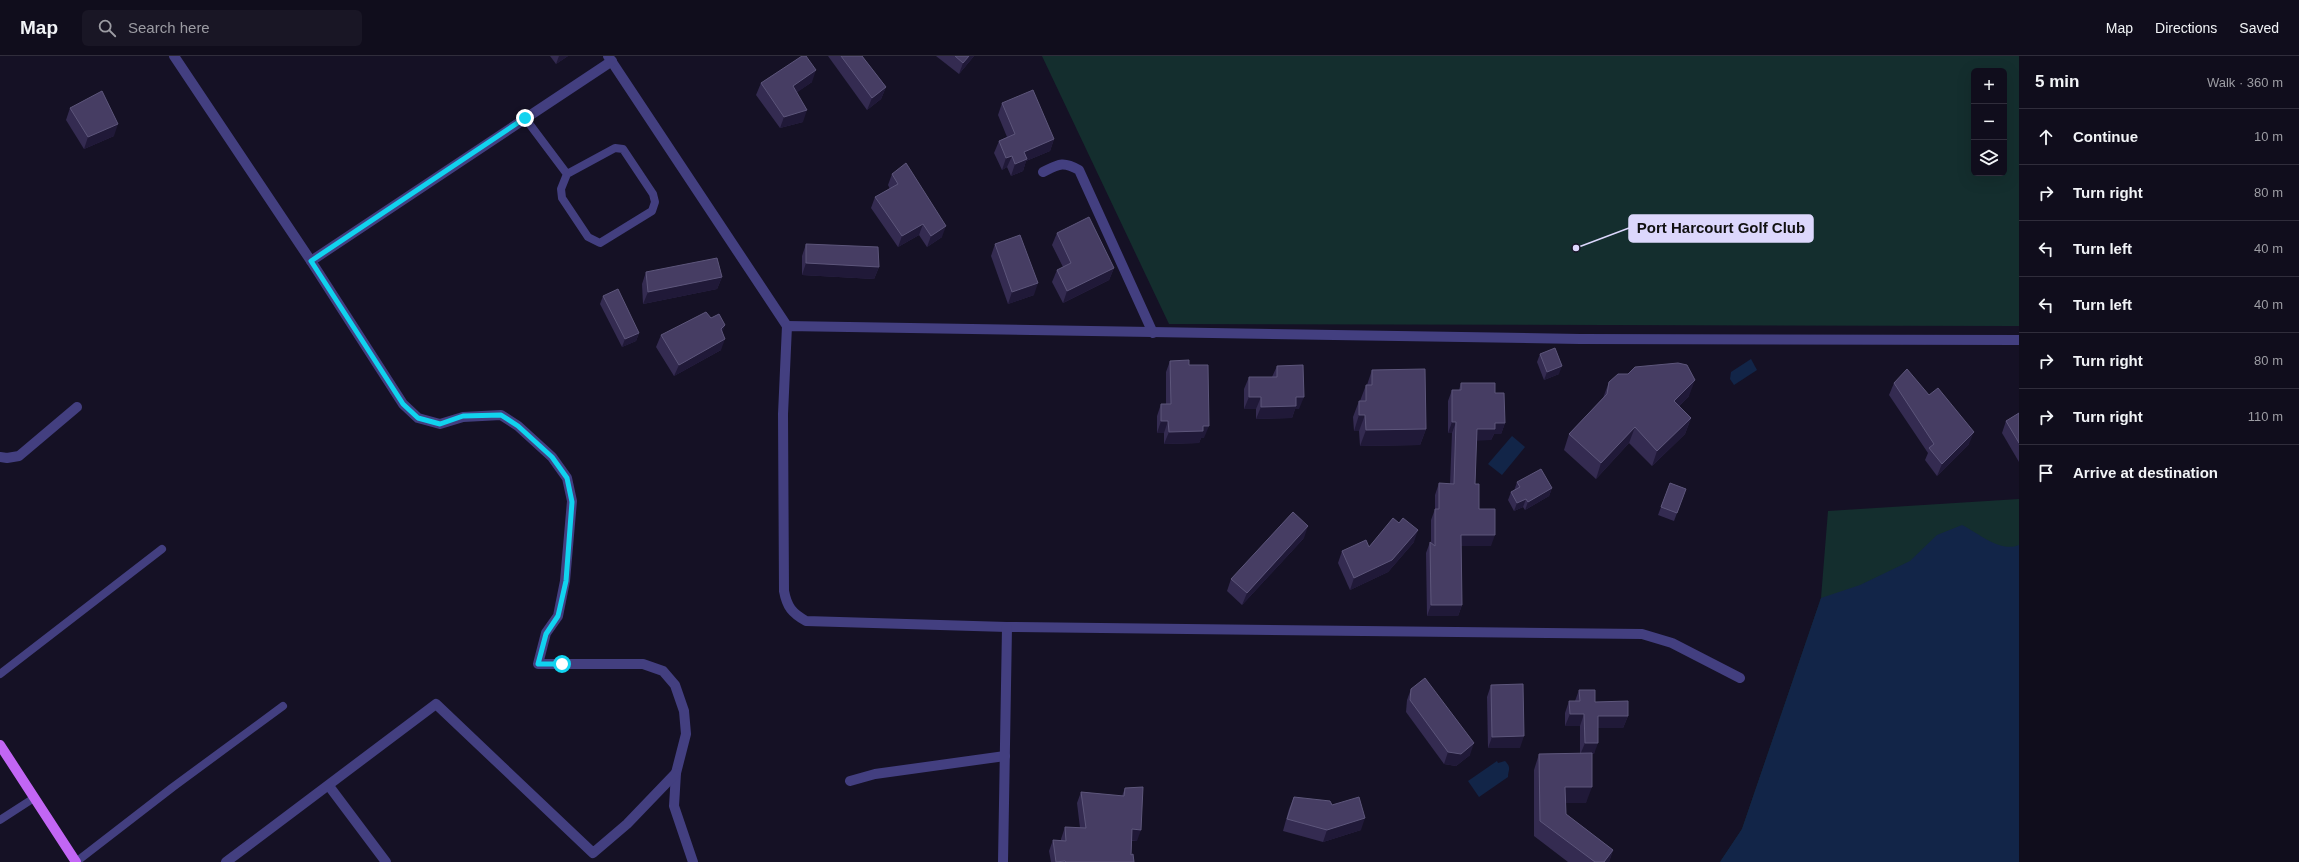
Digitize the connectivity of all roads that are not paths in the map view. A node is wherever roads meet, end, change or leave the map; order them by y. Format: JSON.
{"nodes":[{"id":1,"x":174,"y":56,"type":"edge"},
{"id":2,"x":610,"y":58,"type":"edge"},
{"id":3,"x":525,"y":118,"type":"junction"},
{"id":4,"x":1043,"y":172,"type":"dead end"},
{"id":5,"x":567,"y":174,"type":"junction"},
{"id":6,"x":311,"y":261,"type":"junction"},
{"id":7,"x":787,"y":326,"type":"junction"},
{"id":8,"x":1153,"y":333,"type":"junction"},
{"id":9,"x":2019,"y":340,"type":"edge"},
{"id":10,"x":77,"y":407,"type":"dead end"},
{"id":11,"x":0,"y":456,"type":"edge"},
{"id":12,"x":162,"y":549,"type":"dead end"},
{"id":13,"x":1007,"y":626,"type":"junction"},
{"id":14,"x":0,"y":674,"type":"edge"},
{"id":15,"x":1740,"y":678,"type":"dead end"},
{"id":16,"x":283,"y":706,"type":"dead end"},
{"id":17,"x":0,"y":745,"type":"edge"},
{"id":18,"x":1005,"y":756,"type":"junction"},
{"id":19,"x":676,"y":773,"type":"junction"},
{"id":20,"x":850,"y":781,"type":"dead end"},
{"id":21,"x":329,"y":786,"type":"junction"},
{"id":22,"x":34,"y":798,"type":"junction"},
{"id":23,"x":0,"y":820,"type":"edge"},
{"id":24,"x":76,"y":862,"type":"edge"},
{"id":25,"x":226,"y":862,"type":"edge"},
{"id":26,"x":386,"y":862,"type":"edge"},
{"id":27,"x":693,"y":862,"type":"edge"},
{"id":28,"x":1003,"y":862,"type":"edge"}],
"edges":[{"from":1,"to":6,"type":"street"},
{"from":2,"to":3,"type":"street"},
{"from":2,"to":7,"type":"street"},
{"from":3,"to":5,"type":"lane"},
{"from":3,"to":6,"type":"street"},
{"from":4,"to":8,"type":"street"},
{"from":5,"to":5,"type":"lane"},
{"from":6,"to":19,"type":"street"},
{"from":7,"to":8,"type":"street"},
{"from":7,"to":13,"type":"street"},
{"from":8,"to":9,"type":"street"},
{"from":10,"to":11,"type":"street"},
{"from":12,"to":14,"type":"lane"},
{"from":13,"to":15,"type":"street"},
{"from":13,"to":18,"type":"street"},
{"from":16,"to":24,"type":"lane"},
{"from":17,"to":22,"type":"main road"},
{"from":18,"to":20,"type":"street"},
{"from":18,"to":28,"type":"street"},
{"from":19,"to":21,"type":"street"},
{"from":19,"to":27,"type":"street"},
{"from":21,"to":25,"type":"street"},
{"from":21,"to":26,"type":"street"},
{"from":22,"to":23,"type":"lane"},
{"from":22,"to":24,"type":"main road"}]}
